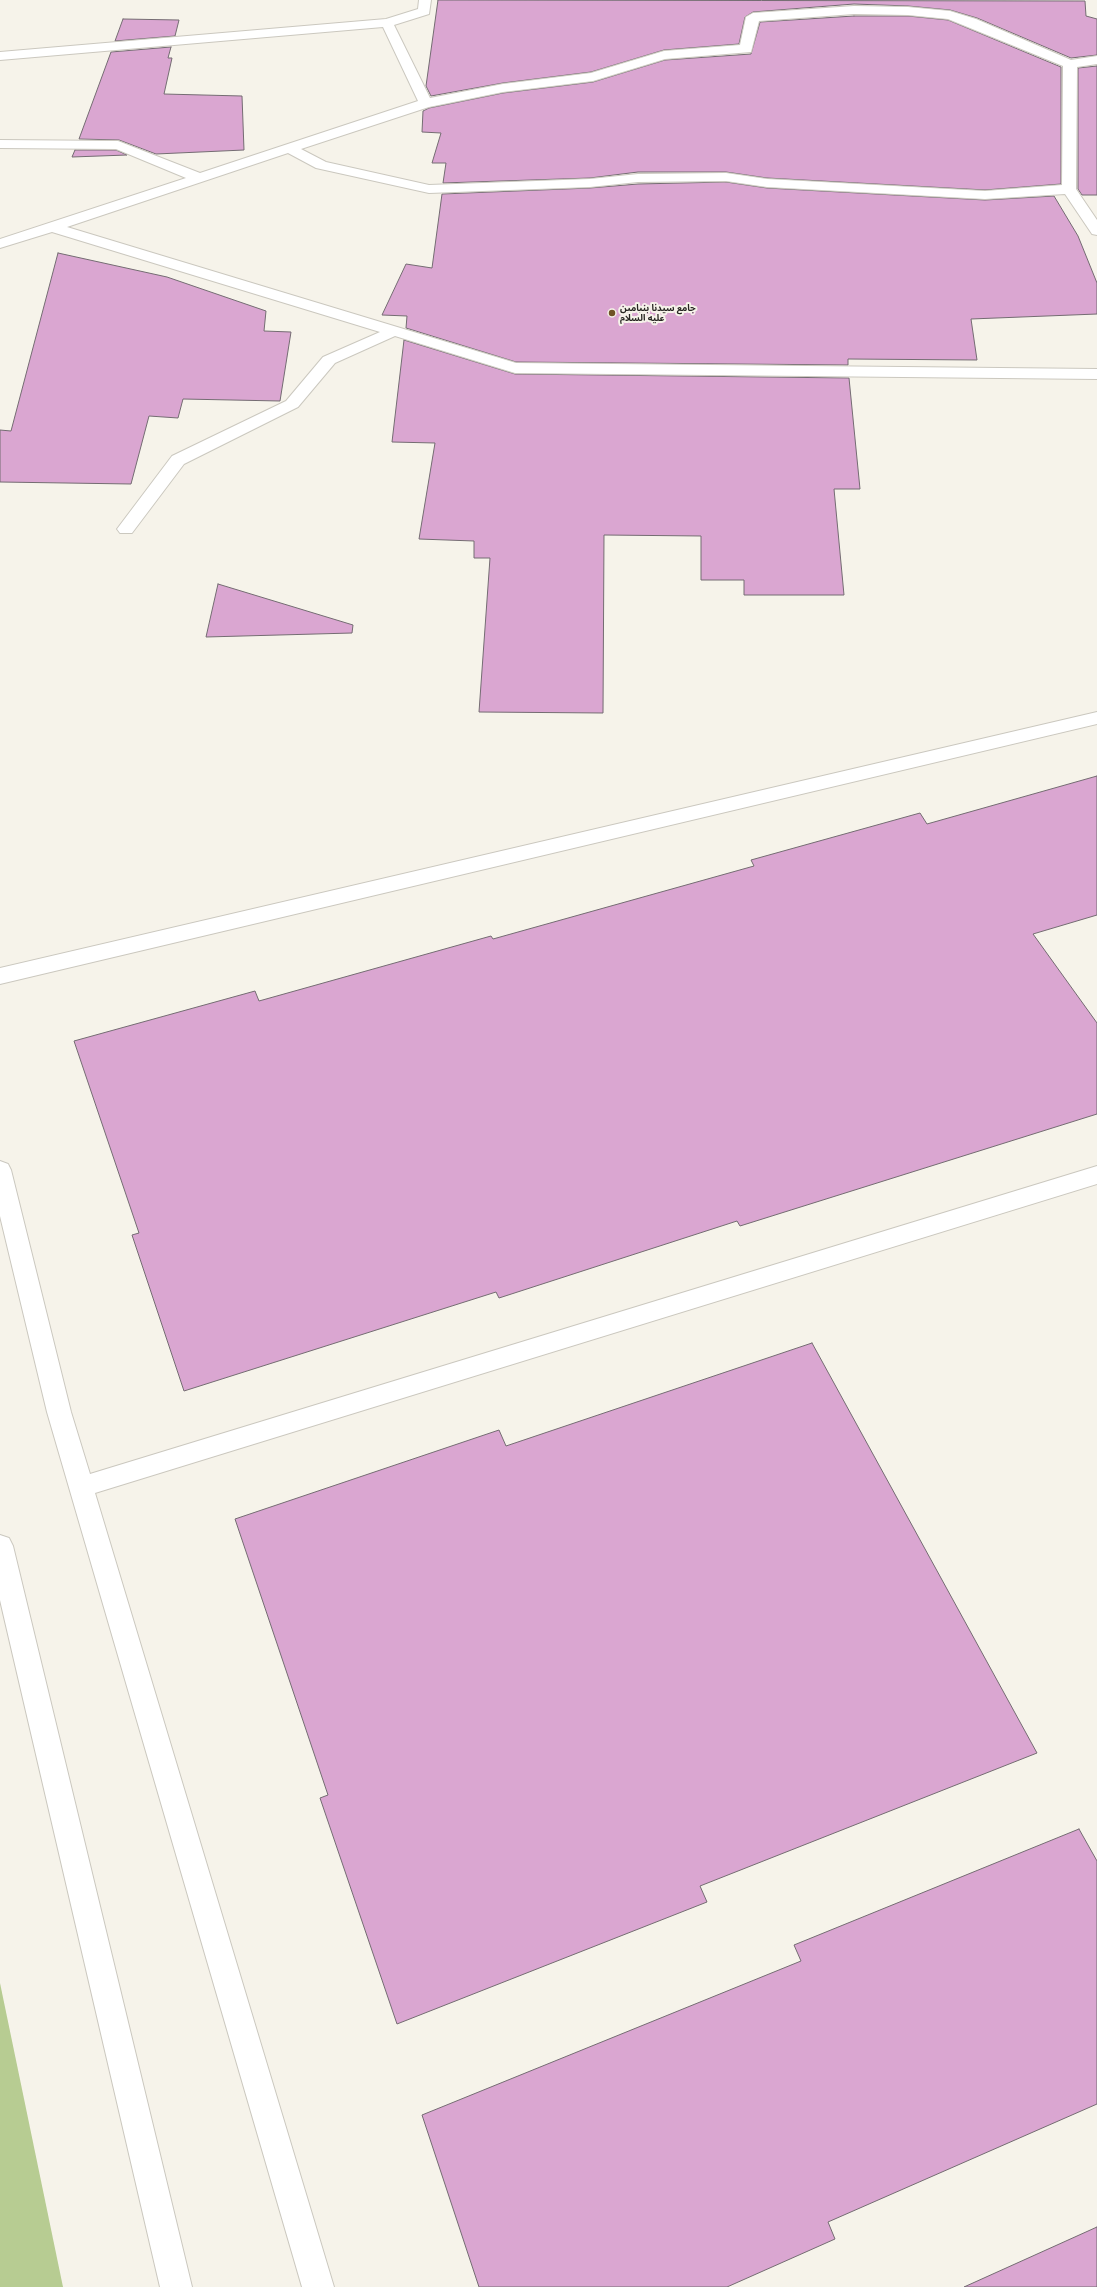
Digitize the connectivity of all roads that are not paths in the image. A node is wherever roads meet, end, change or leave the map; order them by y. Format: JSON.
{"nodes":[{"id":1,"x":425,"y":0,"type":"edge"},
{"id":2,"x":387,"y":23,"type":"junction"},
{"id":3,"x":0,"y":56,"type":"edge"},
{"id":4,"x":1097,"y":60,"type":"edge"},
{"id":5,"x":1070,"y":64,"type":"junction"},
{"id":6,"x":426,"y":103,"type":"junction"},
{"id":7,"x":0,"y":144,"type":"edge"},
{"id":8,"x":288,"y":148,"type":"junction"},
{"id":9,"x":199,"y":178,"type":"junction"},
{"id":10,"x":1069,"y":189,"type":"junction"},
{"id":11,"x":53,"y":227,"type":"junction"},
{"id":12,"x":1097,"y":231,"type":"edge"},
{"id":13,"x":0,"y":244,"type":"edge"},
{"id":14,"x":394,"y":331,"type":"junction"},
{"id":15,"x":1097,"y":374,"type":"edge"},
{"id":16,"x":126,"y":529,"type":"dead end"},
{"id":17,"x":1097,"y":718,"type":"edge"},
{"id":18,"x":0,"y":976,"type":"edge"},
{"id":19,"x":0,"y":1170,"type":"edge"},
{"id":20,"x":1097,"y":1175,"type":"edge"},
{"id":21,"x":81,"y":1487,"type":"junction"},
{"id":22,"x":0,"y":1546,"type":"edge"},
{"id":23,"x":176,"y":2287,"type":"edge"},
{"id":24,"x":318,"y":2287,"type":"edge"}],
"edges":[{"from":1,"to":2,"type":"street"},
{"from":2,"to":3,"type":"street"},
{"from":2,"to":6,"type":"street"},
{"from":4,"to":5,"type":"street"},
{"from":5,"to":6,"type":"street"},
{"from":5,"to":10,"type":"street"},
{"from":6,"to":8,"type":"street"},
{"from":7,"to":9,"type":"street"},
{"from":8,"to":9,"type":"street"},
{"from":8,"to":10,"type":"street"},
{"from":9,"to":11,"type":"street"},
{"from":10,"to":12,"type":"street"},
{"from":11,"to":13,"type":"street"},
{"from":11,"to":14,"type":"street"},
{"from":14,"to":15,"type":"street"},
{"from":14,"to":16,"type":"street"},
{"from":17,"to":18,"type":"street"},
{"from":19,"to":21,"type":"street"},
{"from":20,"to":21,"type":"street"},
{"from":21,"to":24,"type":"street"},
{"from":22,"to":23,"type":"street"}]}
